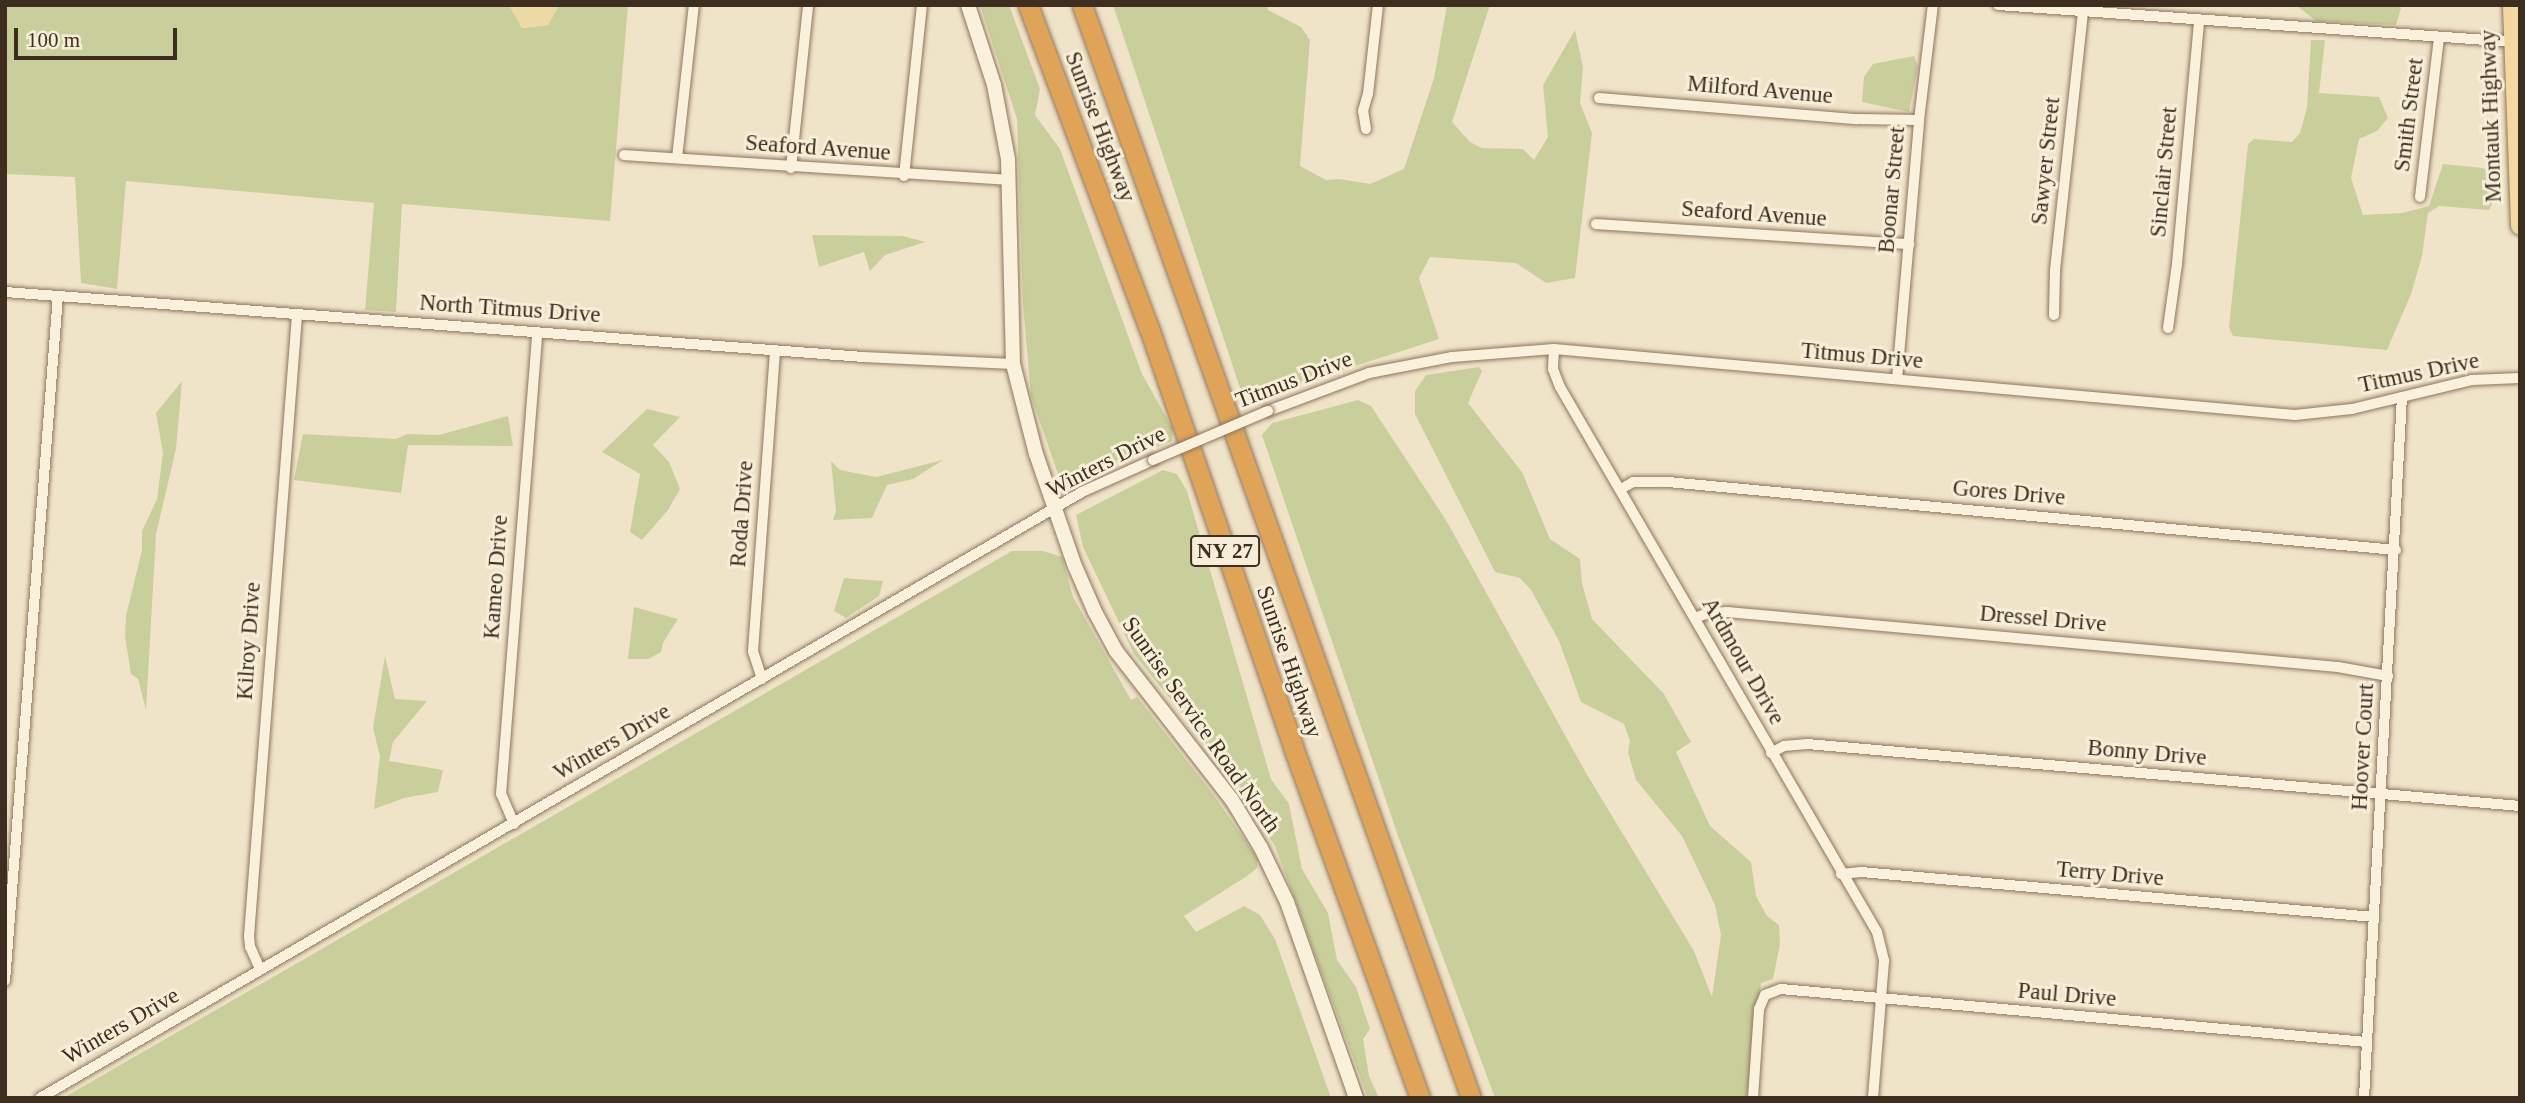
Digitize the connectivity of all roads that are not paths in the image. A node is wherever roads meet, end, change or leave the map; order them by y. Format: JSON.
{"nodes":[{"id":1,"x":694,"y":5,"type":"edge"},
{"id":2,"x":807,"y":5,"type":"edge"},
{"id":3,"x":922,"y":5,"type":"edge"},
{"id":4,"x":968,"y":5,"type":"edge"},
{"id":5,"x":1028,"y":5,"type":"edge"},
{"id":6,"x":1083,"y":5,"type":"edge"},
{"id":7,"x":1378,"y":5,"type":"edge"},
{"id":8,"x":1933,"y":5,"type":"edge"},
{"id":9,"x":1998,"y":5,"type":"edge"},
{"id":10,"x":2512,"y":5,"type":"edge"},
{"id":11,"x":2083,"y":12,"type":"junction"},
{"id":12,"x":2199,"y":20,"type":"junction"},
{"id":13,"x":2439,"y":38,"type":"junction"},
{"id":14,"x":2514,"y":42,"type":"junction"},
{"id":15,"x":1599,"y":98,"type":"dead end"},
{"id":16,"x":1919,"y":120,"type":"junction"},
{"id":17,"x":1366,"y":129,"type":"dead end"},
{"id":18,"x":624,"y":155,"type":"dead end"},
{"id":19,"x":677,"y":158,"type":"junction"},
{"id":20,"x":791,"y":168,"type":"junction"},
{"id":21,"x":904,"y":176,"type":"junction"},
{"id":22,"x":1009,"y":180,"type":"junction"},
{"id":23,"x":2420,"y":197,"type":"dead end"},
{"id":24,"x":1596,"y":224,"type":"dead end"},
{"id":25,"x":2520,"y":226,"type":"edge"},
{"id":26,"x":1909,"y":244,"type":"junction"},
{"id":27,"x":5,"y":292,"type":"edge"},
{"id":28,"x":58,"y":296,"type":"junction"},
{"id":29,"x":297,"y":315,"type":"junction"},
{"id":30,"x":2054,"y":315,"type":"dead end"},
{"id":31,"x":2168,"y":328,"type":"dead end"},
{"id":32,"x":537,"y":332,"type":"junction"},
{"id":33,"x":1554,"y":349,"type":"junction"},
{"id":34,"x":775,"y":351,"type":"junction"},
{"id":35,"x":1013,"y":364,"type":"junction"},
{"id":36,"x":1897,"y":379,"type":"junction"},
{"id":37,"x":2520,"y":379,"type":"edge"},
{"id":38,"x":2402,"y":397,"type":"junction"},
{"id":39,"x":1210,"y":436,"type":"joint"},
{"id":40,"x":1620,"y":489,"type":"junction"},
{"id":41,"x":1056,"y":510,"type":"junction"},
{"id":42,"x":2396,"y":550,"type":"junction"},
{"id":43,"x":1695,"y":618,"type":"junction"},
{"id":44,"x":2388,"y":676,"type":"junction"},
{"id":45,"x":762,"y":679,"type":"junction"},
{"id":46,"x":1771,"y":752,"type":"junction"},
{"id":47,"x":2382,"y":795,"type":"junction"},
{"id":48,"x":2520,"y":806,"type":"edge"},
{"id":49,"x":514,"y":824,"type":"junction"},
{"id":50,"x":1841,"y":874,"type":"junction"},
{"id":51,"x":2374,"y":917,"type":"junction"},
{"id":52,"x":260,"y":969,"type":"junction"},
{"id":53,"x":5,"y":981,"type":"edge"},
{"id":54,"x":1881,"y":998,"type":"junction"},
{"id":55,"x":2367,"y":1042,"type":"junction"},
{"id":56,"x":40,"y":1098,"type":"edge"},
{"id":57,"x":1356,"y":1098,"type":"edge"},
{"id":58,"x":1420,"y":1098,"type":"edge"},
{"id":59,"x":1471,"y":1098,"type":"edge"},
{"id":60,"x":1753,"y":1098,"type":"edge"},
{"id":61,"x":1873,"y":1098,"type":"edge"},
{"id":62,"x":2364,"y":1098,"type":"edge"}],
"edges":[{"from":1,"to":19,"type":"street"},
{"from":2,"to":20,"type":"street"},
{"from":3,"to":21,"type":"street"},
{"from":4,"to":22,"type":"street","name":"Sunrise Service Road North"},
{"from":5,"to":58,"type":"highway","name":"Sunrise Highway","number":"NY 27"},
{"from":6,"to":59,"type":"highway","name":"Sunrise Highway","number":"NY 27"},
{"from":7,"to":17,"type":"street"},
{"from":8,"to":16,"type":"street","name":"Boonar Street"},
{"from":9,"to":11,"type":"street"},
{"from":10,"to":14,"type":"main road","name":"Montauk Highway"},
{"from":11,"to":12,"type":"street"},
{"from":11,"to":30,"type":"street","name":"Sawyer Street"},
{"from":12,"to":13,"type":"street"},
{"from":12,"to":31,"type":"street","name":"Sinclair Street"},
{"from":13,"to":14,"type":"street"},
{"from":13,"to":23,"type":"street","name":"Smith Street"},
{"from":14,"to":25,"type":"main road","name":"Montauk Highway"},
{"from":15,"to":16,"type":"street","name":"Milford Avenue"},
{"from":16,"to":26,"type":"street","name":"Boonar Street"},
{"from":18,"to":19,"type":"street","name":"Seaford Avenue"},
{"from":19,"to":20,"type":"street","name":"Seaford Avenue"},
{"from":20,"to":21,"type":"street","name":"Seaford Avenue"},
{"from":21,"to":22,"type":"street","name":"Seaford Avenue"},
{"from":22,"to":35,"type":"street","name":"Sunrise Service Road North"},
{"from":24,"to":26,"type":"street","name":"Seaford Avenue"},
{"from":26,"to":36,"type":"street","name":"Boonar Street"},
{"from":27,"to":28,"type":"street","name":"North Titmus Drive"},
{"from":28,"to":29,"type":"street","name":"North Titmus Drive"},
{"from":28,"to":53,"type":"street"},
{"from":29,"to":32,"type":"street","name":"North Titmus Drive"},
{"from":29,"to":52,"type":"street","name":"Kilroy Drive"},
{"from":32,"to":34,"type":"street","name":"North Titmus Drive"},
{"from":32,"to":49,"type":"street","name":"Kameo Drive"},
{"from":33,"to":36,"type":"street","name":"Titmus Drive"},
{"from":33,"to":39,"type":"street","name":"Titmus Drive","bridge":true},
{"from":33,"to":40,"type":"street","name":"Ardmour Drive"},
{"from":34,"to":35,"type":"street","name":"North Titmus Drive"},
{"from":34,"to":45,"type":"street","name":"Roda Drive"},
{"from":35,"to":41,"type":"street","name":"Sunrise Service Road North"},
{"from":36,"to":38,"type":"street","name":"Titmus Drive"},
{"from":37,"to":38,"type":"street","name":"Titmus Drive"},
{"from":38,"to":42,"type":"street","name":"Hoover Court"},
{"from":39,"to":41,"type":"street","name":"Winters Drive","bridge":true},
{"from":40,"to":42,"type":"street","name":"Gores Drive"},
{"from":40,"to":43,"type":"street","name":"Ardmour Drive"},
{"from":41,"to":45,"type":"street","name":"Winters Drive"},
{"from":41,"to":57,"type":"street","name":"Sunrise Service Road North"},
{"from":42,"to":44,"type":"street","name":"Hoover Court"},
{"from":43,"to":44,"type":"street","name":"Dressel Drive"},
{"from":43,"to":46,"type":"street","name":"Ardmour Drive"},
{"from":44,"to":47,"type":"street","name":"Hoover Court"},
{"from":45,"to":49,"type":"street","name":"Winters Drive"},
{"from":46,"to":47,"type":"street","name":"Bonny Drive"},
{"from":46,"to":50,"type":"street","name":"Ardmour Drive"},
{"from":47,"to":48,"type":"street","name":"Bonny Drive"},
{"from":47,"to":51,"type":"street","name":"Hoover Court"},
{"from":49,"to":52,"type":"street","name":"Winters Drive"},
{"from":50,"to":51,"type":"street","name":"Terry Drive"},
{"from":50,"to":54,"type":"street","name":"Ardmour Drive"},
{"from":51,"to":55,"type":"street","name":"Hoover Court"},
{"from":52,"to":56,"type":"street","name":"Winters Drive"},
{"from":54,"to":55,"type":"street","name":"Paul Drive"},
{"from":54,"to":60,"type":"street","name":"Paul Drive"},
{"from":54,"to":61,"type":"street","name":"Ardmour Drive"},
{"from":55,"to":62,"type":"street","name":"Hoover Court"}]}
